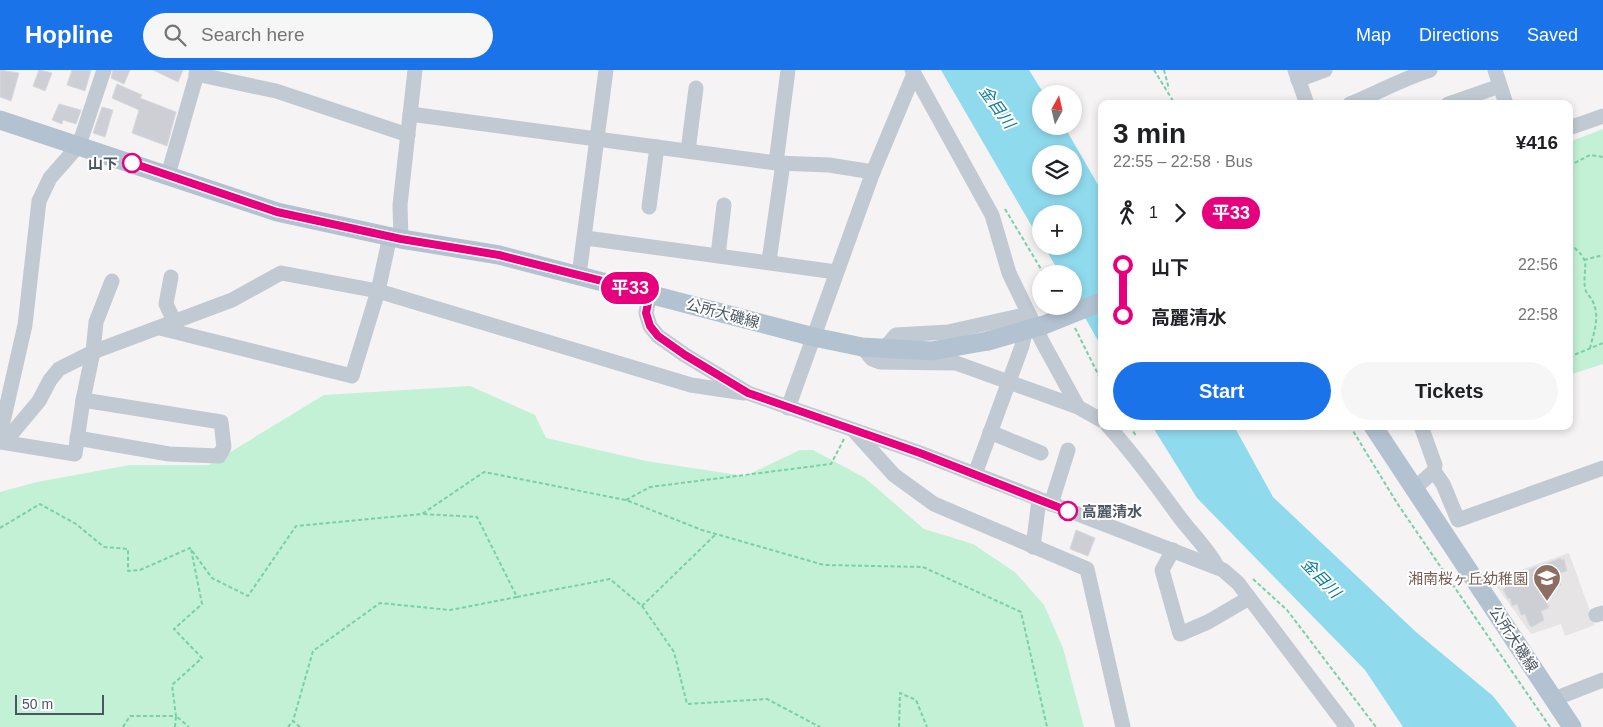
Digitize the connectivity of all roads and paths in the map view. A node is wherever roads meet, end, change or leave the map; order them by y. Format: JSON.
{"nodes":[{"id":1,"x":104,"y":70,"type":"edge"},
{"id":2,"x":415,"y":70,"type":"edge"},
{"id":3,"x":606,"y":70,"type":"edge"},
{"id":4,"x":788,"y":70,"type":"edge"},
{"id":5,"x":1154,"y":70,"type":"edge"},
{"id":6,"x":1164,"y":70,"type":"edge"},
{"id":7,"x":1325,"y":70,"type":"edge"},
{"id":8,"x":1430,"y":70,"type":"edge"},
{"id":9,"x":1495,"y":70,"type":"edge"},
{"id":10,"x":197,"y":72,"type":"edge"},
{"id":11,"x":913,"y":72,"type":"edge"},
{"id":12,"x":1296,"y":75,"type":"edge"},
{"id":13,"x":1500,"y":86,"type":"junction"},
{"id":14,"x":696,"y":88,"type":"dead end"},
{"id":15,"x":1170,"y":93,"type":"junction"},
{"id":16,"x":1173,"y":100,"type":"edge"},
{"id":17,"x":1305,"y":100,"type":"edge"},
{"id":18,"x":1360,"y":100,"type":"edge"},
{"id":19,"x":1460,"y":100,"type":"edge"},
{"id":20,"x":1505,"y":100,"type":"edge"},
{"id":21,"x":410,"y":114,"type":"junction"},
{"id":22,"x":1603,"y":116,"type":"edge"},
{"id":23,"x":0,"y":120,"type":"edge"},
{"id":24,"x":1573,"y":127,"type":"edge"},
{"id":25,"x":408,"y":135,"type":"junction"},
{"id":26,"x":597,"y":138,"type":"junction"},
{"id":27,"x":79,"y":146,"type":"junction"},
{"id":28,"x":657,"y":147,"type":"junction"},
{"id":29,"x":688,"y":151,"type":"junction"},
{"id":30,"x":1603,"y":157,"type":"edge"},
{"id":31,"x":779,"y":163,"type":"junction"},
{"id":32,"x":1573,"y":164,"type":"edge"},
{"id":33,"x":873,"y":172,"type":"junction"},
{"id":34,"x":168,"y":175,"type":"junction"},
{"id":35,"x":724,"y":205,"type":"dead end"},
{"id":36,"x":649,"y":207,"type":"dead end"},
{"id":37,"x":396,"y":238,"type":"junction"},
{"id":38,"x":586,"y":238,"type":"junction"},
{"id":39,"x":1573,"y":247,"type":"edge"},
{"id":40,"x":718,"y":255,"type":"junction"},
{"id":41,"x":1603,"y":256,"type":"edge"},
{"id":42,"x":1584,"y":260,"type":"junction"},
{"id":43,"x":768,"y":261,"type":"junction"},
{"id":44,"x":836,"y":272,"type":"junction"},
{"id":45,"x":579,"y":275,"type":"junction"},
{"id":46,"x":171,"y":277,"type":"dead end"},
{"id":47,"x":112,"y":281,"type":"dead end"},
{"id":48,"x":378,"y":291,"type":"junction"},
{"id":49,"x":650,"y":293,"type":"junction"},
{"id":50,"x":1098,"y":303,"type":"edge"},
{"id":51,"x":1029,"y":314,"type":"junction"},
{"id":52,"x":175,"y":323,"type":"junction"},
{"id":53,"x":1073,"y":325,"type":"dead end"},
{"id":54,"x":160,"y":328,"type":"junction"},
{"id":55,"x":814,"y":337,"type":"junction"},
{"id":56,"x":1603,"y":342,"type":"edge"},
{"id":57,"x":862,"y":347,"type":"junction"},
{"id":58,"x":1590,"y":348,"type":"junction"},
{"id":59,"x":884,"y":349,"type":"junction"},
{"id":60,"x":93,"y":352,"type":"junction"},
{"id":61,"x":1573,"y":355,"type":"edge"},
{"id":62,"x":1098,"y":374,"type":"edge"},
{"id":63,"x":1009,"y":381,"type":"junction"},
{"id":64,"x":748,"y":393,"type":"junction"},
{"id":65,"x":83,"y":400,"type":"junction"},
{"id":66,"x":1078,"y":407,"type":"junction"},
{"id":67,"x":788,"y":408,"type":"junction"},
{"id":68,"x":1098,"y":418,"type":"edge"},
{"id":69,"x":851,"y":430,"type":"junction"},
{"id":70,"x":1112,"y":430,"type":"edge"},
{"id":71,"x":1352,"y":430,"type":"edge"},
{"id":72,"x":1375,"y":430,"type":"edge"},
{"id":73,"x":1422,"y":430,"type":"edge"},
{"id":74,"x":990,"y":432,"type":"junction"},
{"id":75,"x":0,"y":435,"type":"edge"},
{"id":76,"x":77,"y":438,"type":"junction"},
{"id":77,"x":0,"y":442,"type":"edge"},
{"id":78,"x":1068,"y":450,"type":"dead end"},
{"id":79,"x":1040,"y":453,"type":"dead end"},
{"id":80,"x":1603,"y":468,"type":"edge"},
{"id":81,"x":1434,"y":472,"type":"junction"},
{"id":82,"x":974,"y":474,"type":"junction"},
{"id":83,"x":1414,"y":488,"type":"junction"},
{"id":84,"x":626,"y":500,"type":"junction"},
{"id":85,"x":1045,"y":502,"type":"junction"},
{"id":86,"x":422,"y":514,"type":"junction"},
{"id":87,"x":0,"y":528,"type":"edge"},
{"id":88,"x":716,"y":534,"type":"junction"},
{"id":89,"x":1033,"y":547,"type":"junction"},
{"id":90,"x":190,"y":548,"type":"junction"},
{"id":91,"x":1174,"y":550,"type":"junction"},
{"id":92,"x":1217,"y":566,"type":"junction"},
{"id":93,"x":517,"y":598,"type":"junction"},
{"id":94,"x":1249,"y":598,"type":"junction"},
{"id":95,"x":642,"y":606,"type":"junction"},
{"id":96,"x":1603,"y":680,"type":"edge"},
{"id":97,"x":1554,"y":699,"type":"junction"},
{"id":98,"x":176,"y":716,"type":"junction"},
{"id":99,"x":293,"y":721,"type":"junction"},
{"id":100,"x":123,"y":727,"type":"edge"},
{"id":101,"x":175,"y":727,"type":"edge"},
{"id":102,"x":189,"y":727,"type":"edge"},
{"id":103,"x":288,"y":727,"type":"edge"},
{"id":104,"x":300,"y":727,"type":"edge"},
{"id":105,"x":820,"y":727,"type":"edge"},
{"id":106,"x":899,"y":727,"type":"edge"},
{"id":107,"x":927,"y":727,"type":"edge"},
{"id":108,"x":1047,"y":727,"type":"edge"},
{"id":109,"x":1123,"y":727,"type":"edge"},
{"id":110,"x":1347,"y":727,"type":"edge"},
{"id":111,"x":1550,"y":727,"type":"edge"},
{"id":112,"x":1572,"y":727,"type":"edge"}],
"edges":[{"from":1,"to":27,"type":"street"},
{"from":2,"to":21,"type":"street"},
{"from":3,"to":26,"type":"street"},
{"from":4,"to":31,"type":"street"},
{"from":5,"to":15,"type":"path"},
{"from":6,"to":15,"type":"path"},
{"from":7,"to":12,"type":"street"},
{"from":8,"to":18,"type":"street"},
{"from":9,"to":13,"type":"street"},
{"from":10,"to":25,"type":"street"},
{"from":10,"to":34,"type":"street"},
{"from":11,"to":33,"type":"street"},
{"from":11,"to":51,"type":"street"},
{"from":12,"to":17,"type":"street"},
{"from":13,"to":19,"type":"street"},
{"from":13,"to":20,"type":"street"},
{"from":14,"to":29,"type":"street"},
{"from":15,"to":16,"type":"path"},
{"from":21,"to":25,"type":"street"},
{"from":21,"to":26,"type":"street"},
{"from":22,"to":24,"type":"street"},
{"from":23,"to":27,"type":"main road","name":"公所大磯線"},
{"from":25,"to":37,"type":"street"},
{"from":26,"to":28,"type":"street"},
{"from":26,"to":38,"type":"street"},
{"from":27,"to":34,"type":"main road","name":"公所大磯線"},
{"from":27,"to":75,"type":"street"},
{"from":28,"to":29,"type":"street"},
{"from":28,"to":36,"type":"street"},
{"from":29,"to":31,"type":"street"},
{"from":30,"to":32,"type":"path"},
{"from":31,"to":33,"type":"street"},
{"from":31,"to":43,"type":"street"},
{"from":33,"to":44,"type":"street"},
{"from":34,"to":37,"type":"main road","name":"公所大磯線"},
{"from":35,"to":40,"type":"street"},
{"from":37,"to":45,"type":"main road","name":"公所大磯線"},
{"from":37,"to":48,"type":"street"},
{"from":38,"to":40,"type":"street"},
{"from":38,"to":45,"type":"street"},
{"from":39,"to":42,"type":"path"},
{"from":40,"to":43,"type":"street"},
{"from":41,"to":42,"type":"path"},
{"from":42,"to":58,"type":"path"},
{"from":43,"to":44,"type":"street"},
{"from":44,"to":55,"type":"street"},
{"from":45,"to":49,"type":"main road","name":"公所大磯線"},
{"from":46,"to":52,"type":"street"},
{"from":47,"to":60,"type":"street"},
{"from":48,"to":52,"type":"street"},
{"from":48,"to":54,"type":"street"},
{"from":48,"to":64,"type":"street"},
{"from":49,"to":55,"type":"main road","name":"公所大磯線"},
{"from":49,"to":64,"type":"street"},
{"from":50,"to":59,"type":"main road","name":"公所大磯線","bridge":true},
{"from":51,"to":59,"type":"street"},
{"from":51,"to":63,"type":"street"},
{"from":51,"to":66,"type":"street"},
{"from":52,"to":54,"type":"street"},
{"from":53,"to":62,"type":"path"},
{"from":54,"to":60,"type":"street"},
{"from":55,"to":57,"type":"main road","name":"公所大磯線"},
{"from":55,"to":67,"type":"street"},
{"from":56,"to":58,"type":"path"},
{"from":57,"to":59,"type":"main road","name":"公所大磯線"},
{"from":57,"to":63,"type":"street"},
{"from":58,"to":61,"type":"path"},
{"from":60,"to":65,"type":"street"},
{"from":60,"to":77,"type":"street"},
{"from":63,"to":66,"type":"street"},
{"from":63,"to":74,"type":"street"},
{"from":64,"to":67,"type":"street"},
{"from":65,"to":76,"type":"street"},
{"from":65,"to":76,"type":"street"},
{"from":66,"to":68,"type":"street"},
{"from":67,"to":69,"type":"street"},
{"from":69,"to":82,"type":"street"},
{"from":69,"to":84,"type":"path"},
{"from":69,"to":89,"type":"street"},
{"from":70,"to":92,"type":"street"},
{"from":71,"to":111,"type":"path"},
{"from":72,"to":83,"type":"main road","name":"公所大磯線"},
{"from":73,"to":81,"type":"street"},
{"from":74,"to":79,"type":"street"},
{"from":74,"to":82,"type":"street"},
{"from":76,"to":77,"type":"street"},
{"from":78,"to":85,"type":"street"},
{"from":80,"to":81,"type":"street"},
{"from":81,"to":83,"type":"street"},
{"from":82,"to":85,"type":"street"},
{"from":83,"to":97,"type":"main road","name":"公所大磯線"},
{"from":84,"to":86,"type":"path"},
{"from":84,"to":88,"type":"path"},
{"from":85,"to":89,"type":"street"},
{"from":85,"to":91,"type":"street"},
{"from":86,"to":90,"type":"path"},
{"from":86,"to":93,"type":"path"},
{"from":87,"to":90,"type":"path"},
{"from":88,"to":95,"type":"path"},
{"from":88,"to":108,"type":"path"},
{"from":89,"to":109,"type":"street"},
{"from":90,"to":98,"type":"path"},
{"from":91,"to":92,"type":"street"},
{"from":91,"to":94,"type":"street"},
{"from":92,"to":94,"type":"street"},
{"from":93,"to":95,"type":"path"},
{"from":93,"to":99,"type":"path"},
{"from":94,"to":110,"type":"street"},
{"from":95,"to":105,"type":"path"},
{"from":96,"to":97,"type":"street"},
{"from":97,"to":112,"type":"main road","name":"公所大磯線"},
{"from":98,"to":100,"type":"path"},
{"from":98,"to":101,"type":"path"},
{"from":98,"to":102,"type":"path"},
{"from":99,"to":103,"type":"path"},
{"from":99,"to":104,"type":"path"},
{"from":106,"to":107,"type":"path"}]}
